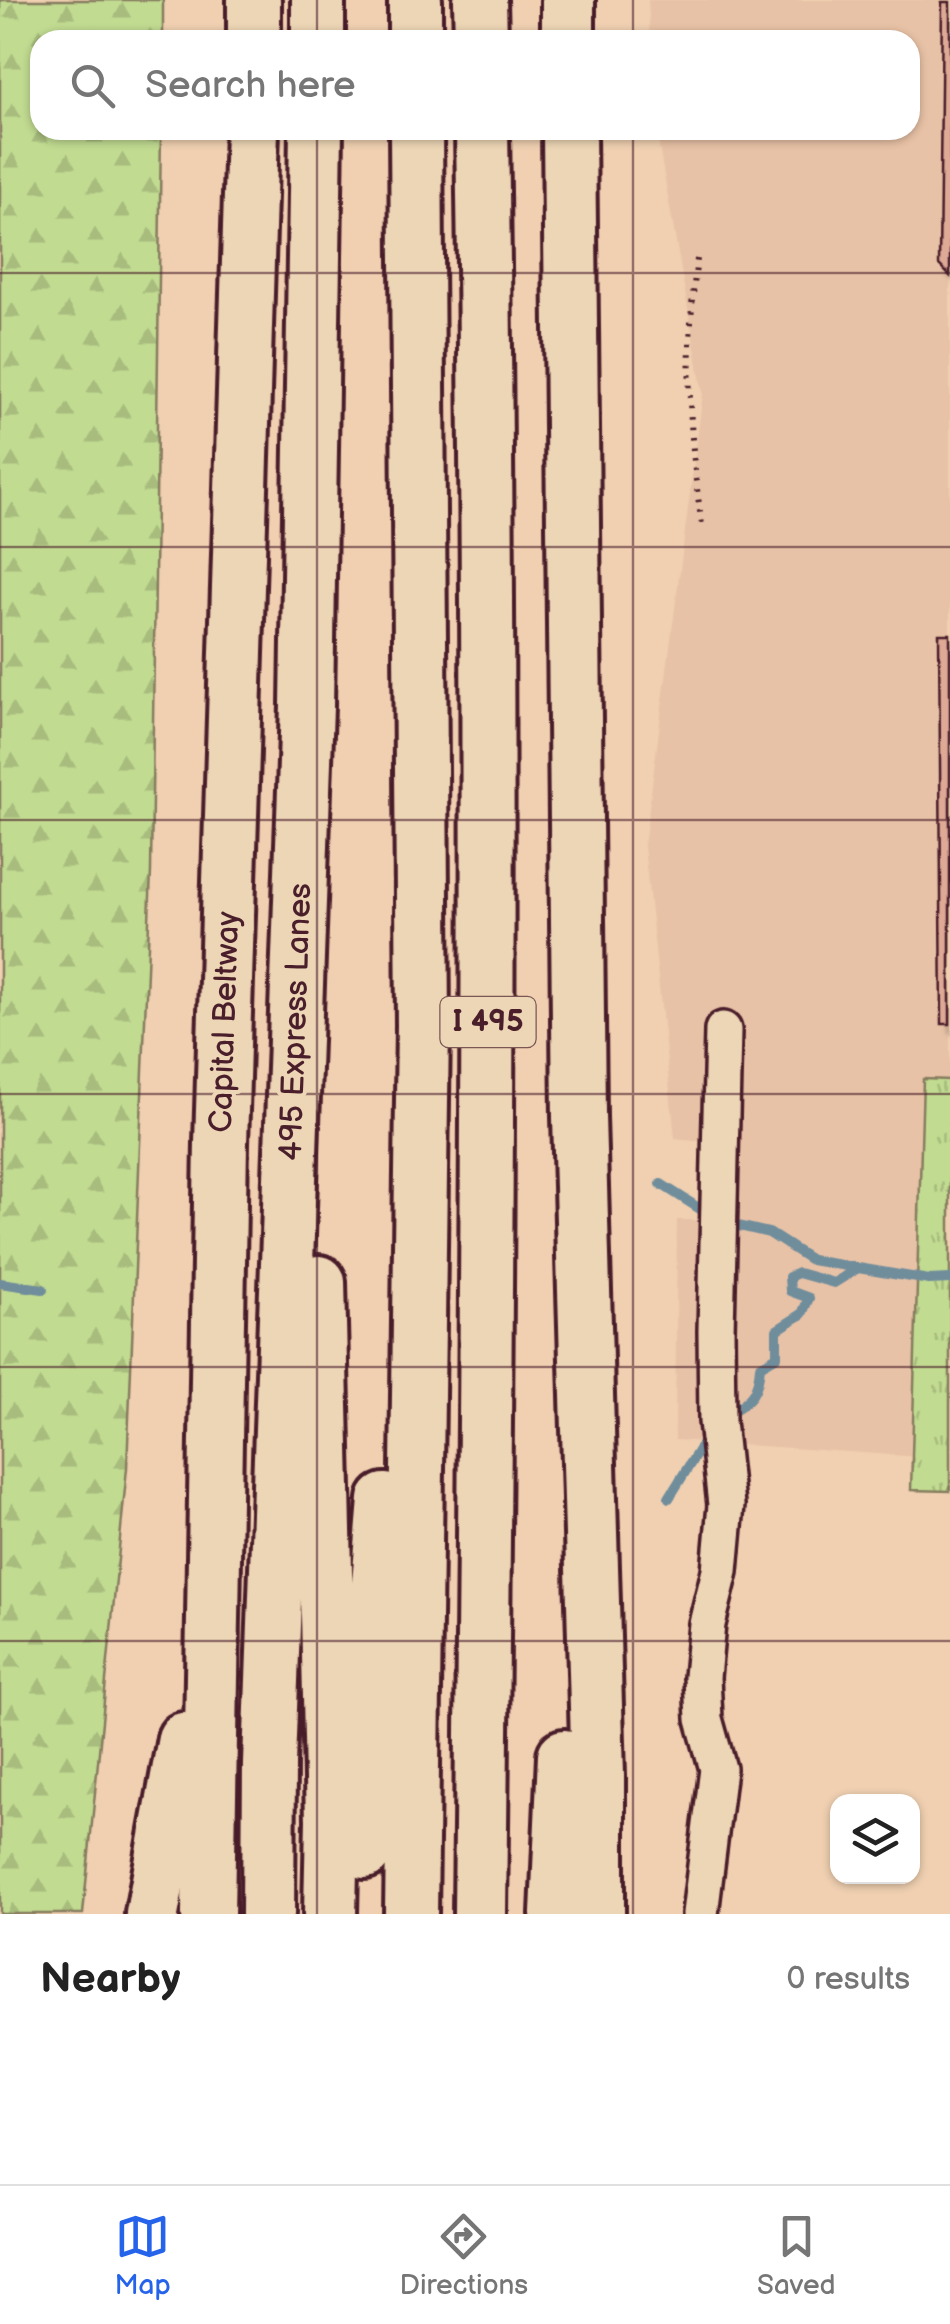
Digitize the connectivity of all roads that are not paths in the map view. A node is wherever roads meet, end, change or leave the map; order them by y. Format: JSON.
{"nodes":[{"id":1,"x":254,"y":0,"type":"edge"},
{"id":2,"x":318,"y":0,"type":"edge"},
{"id":3,"x":415,"y":0,"type":"edge"},
{"id":4,"x":480,"y":0,"type":"edge"},
{"id":5,"x":568,"y":0,"type":"edge"},
{"id":6,"x":254,"y":30,"type":"edge"},
{"id":7,"x":318,"y":30,"type":"edge"},
{"id":8,"x":415,"y":30,"type":"edge"},
{"id":9,"x":481,"y":30,"type":"edge"},
{"id":10,"x":568,"y":30,"type":"edge"},
{"id":11,"x":252,"y":140,"type":"edge"},
{"id":12,"x":316,"y":140,"type":"edge"},
{"id":13,"x":416,"y":140,"type":"edge"},
{"id":14,"x":482,"y":140,"type":"edge"},
{"id":15,"x":569,"y":140,"type":"edge"},
{"id":16,"x":308,"y":706,"type":"junction"},
{"id":17,"x":423,"y":1025,"type":"junction"},
{"id":18,"x":722,"y":1030,"type":"dead end"},
{"id":19,"x":585,"y":1321,"type":"junction"},
{"id":20,"x":214,"y":1464,"type":"junction"},
{"id":21,"x":152,"y":1914,"type":"edge"},
{"id":22,"x":208,"y":1914,"type":"edge"},
{"id":23,"x":268,"y":1914,"type":"edge"},
{"id":24,"x":330,"y":1914,"type":"edge"},
{"id":25,"x":362,"y":1914,"type":"edge"},
{"id":26,"x":412,"y":1914,"type":"edge"},
{"id":27,"x":480,"y":1914,"type":"edge"},
{"id":28,"x":557,"y":1914,"type":"edge"},
{"id":29,"x":598,"y":1914,"type":"edge"},
{"id":30,"x":700,"y":1914,"type":"edge"}],
"edges":[{"from":1,"to":6,"type":"highway"},
{"from":2,"to":7,"type":"highway"},
{"from":3,"to":8,"type":"highway"},
{"from":4,"to":9,"type":"highway"},
{"from":5,"to":10,"type":"highway"},
{"from":11,"to":20,"type":"highway","name":"Capital Beltway"},
{"from":12,"to":16,"type":"highway","name":"495 Express Lanes"},
{"from":13,"to":17,"type":"highway","number":"I 495"},
{"from":14,"to":27,"type":"highway","number":"I 495"},
{"from":15,"to":19,"type":"highway"},
{"from":16,"to":23,"type":"highway","name":"495 Express Lanes"},
{"from":16,"to":24,"type":"highway"},
{"from":17,"to":25,"type":"highway"},
{"from":17,"to":26,"type":"highway","number":"I 495"},
{"from":18,"to":30,"type":"lane"},
{"from":19,"to":28,"type":"highway"},
{"from":19,"to":29,"type":"highway"},
{"from":20,"to":21,"type":"highway"},
{"from":20,"to":22,"type":"highway","name":"Capital Beltway"}]}
